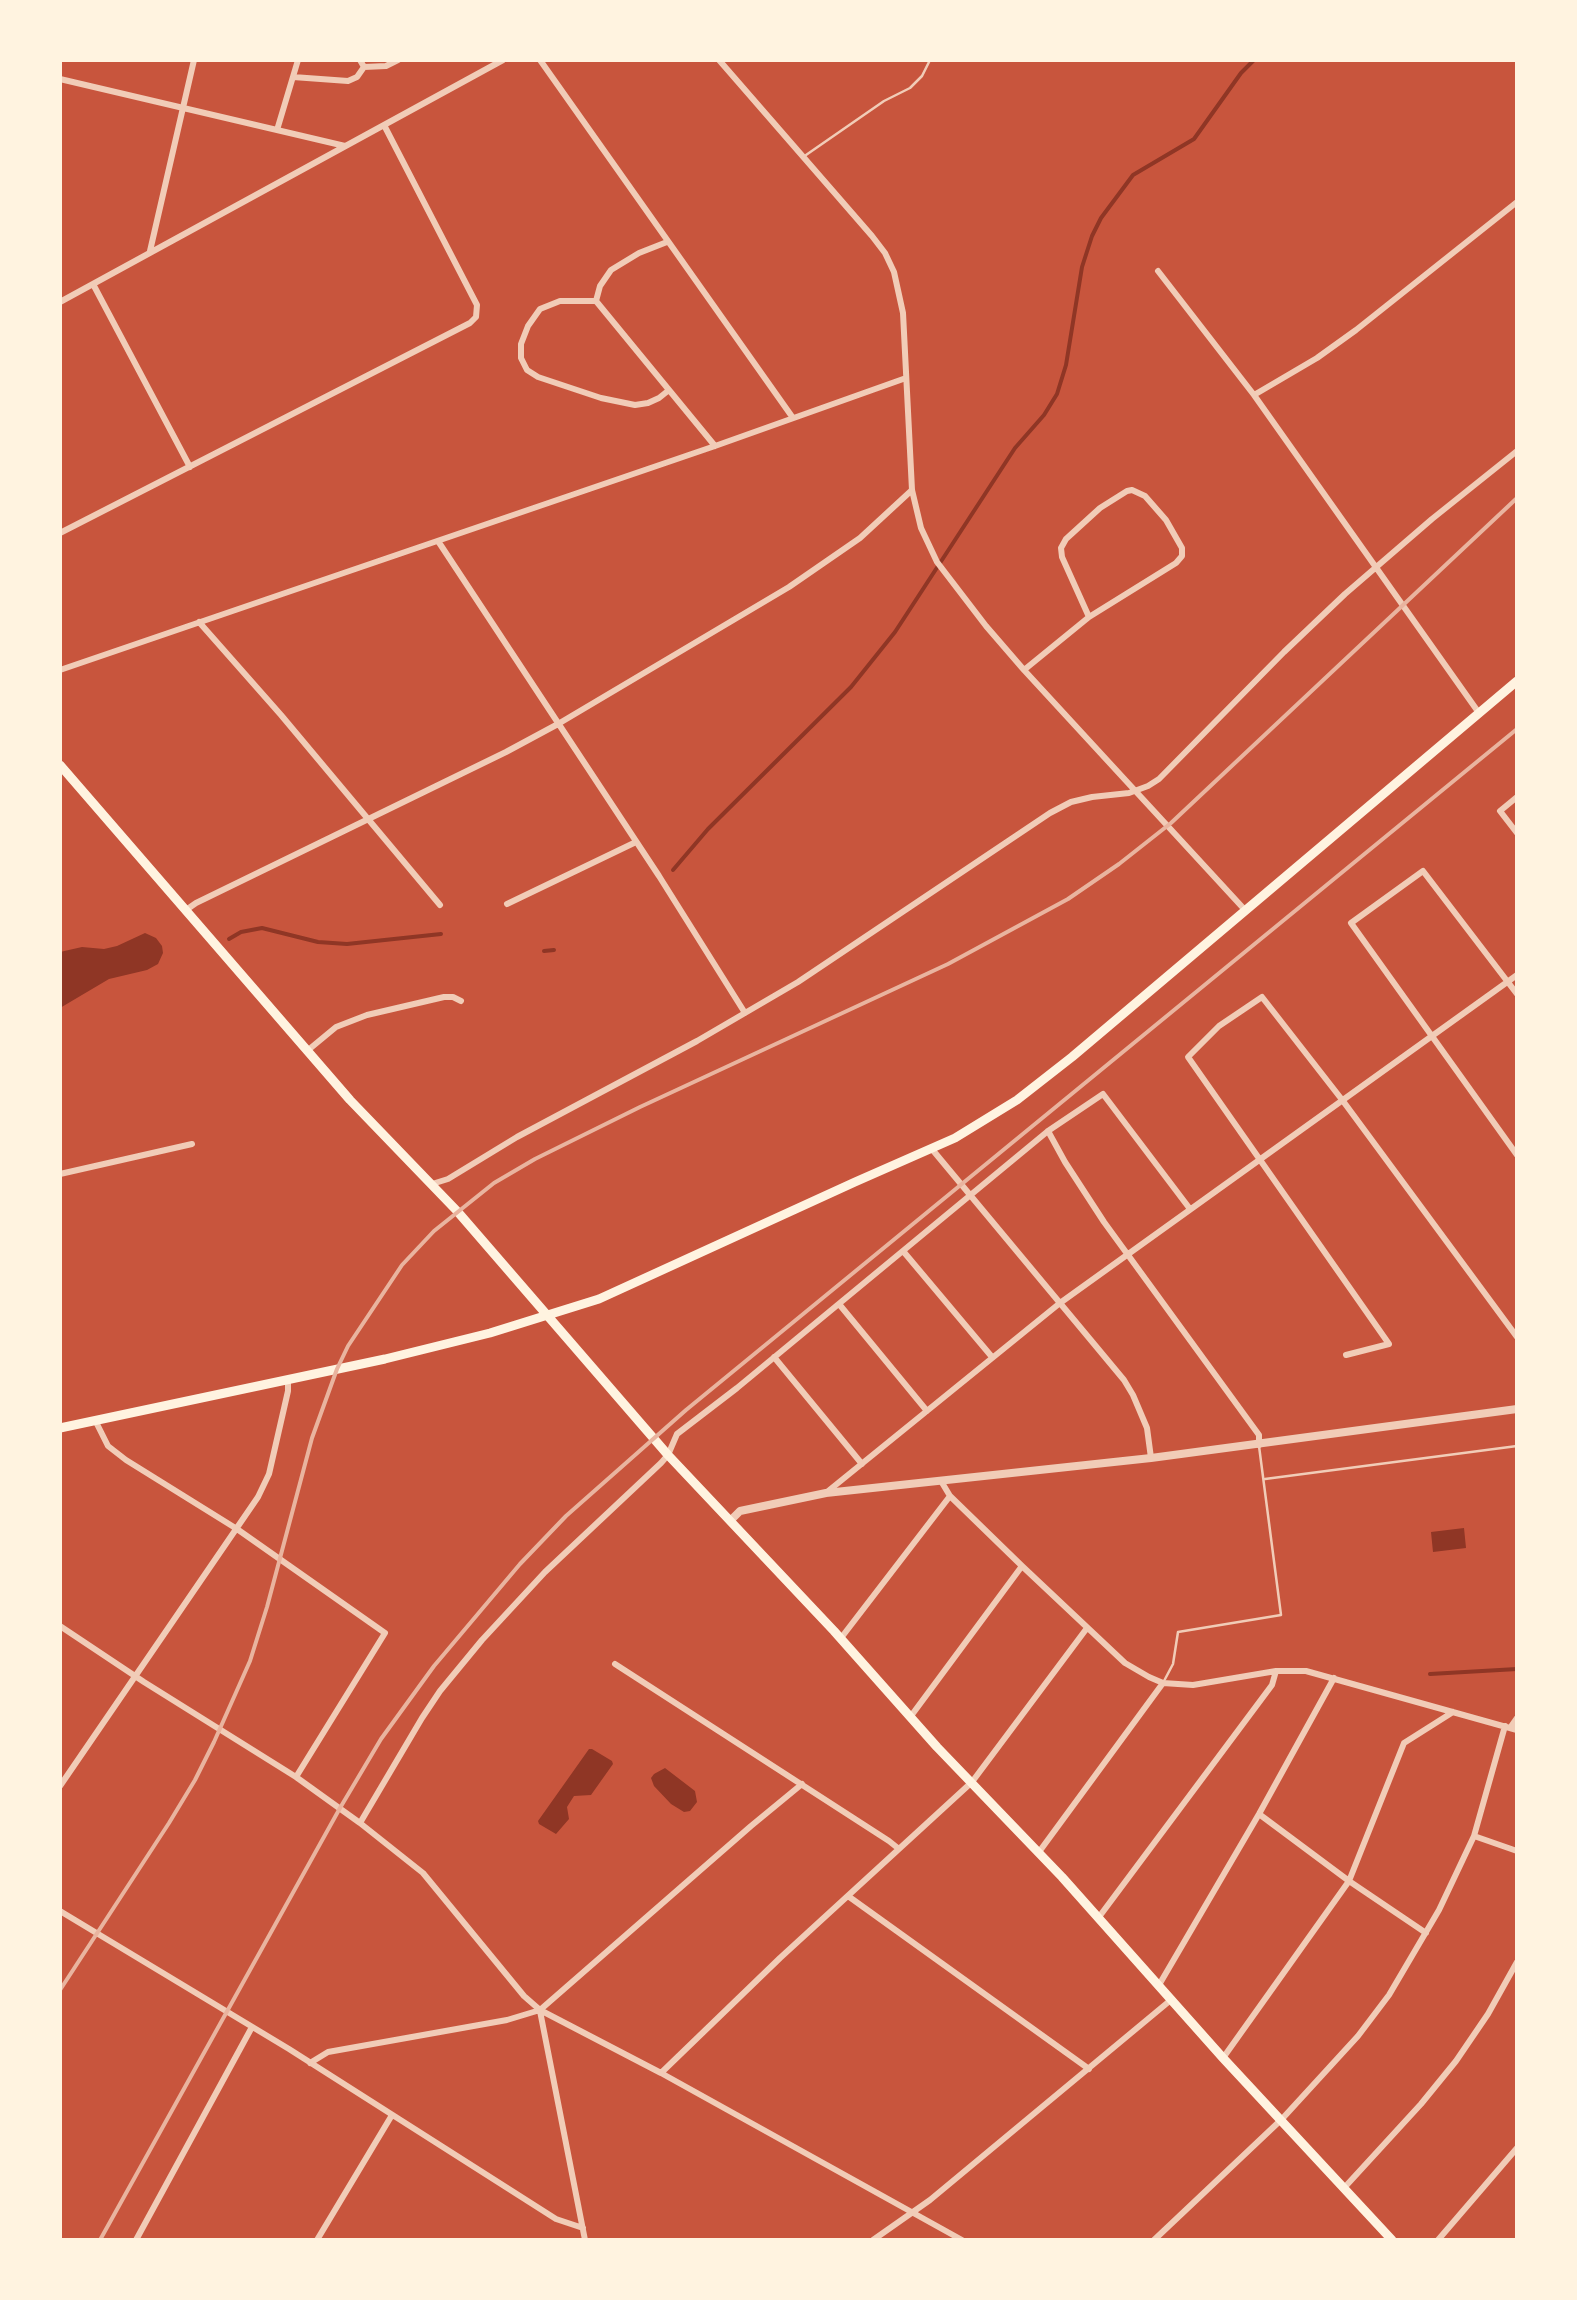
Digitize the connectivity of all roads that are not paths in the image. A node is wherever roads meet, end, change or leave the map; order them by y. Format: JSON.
{"nodes":[{"id":1,"x":194,"y":60,"type":"edge"},
{"id":2,"x":298,"y":60,"type":"edge"},
{"id":3,"x":398,"y":60,"type":"edge"},
{"id":4,"x":503,"y":60,"type":"edge"},
{"id":5,"x":540,"y":60,"type":"edge"},
{"id":6,"x":930,"y":60,"type":"edge"},
{"id":7,"x":722,"y":61,"type":"edge"},
{"id":8,"x":362,"y":64,"type":"edge"},
{"id":9,"x":292,"y":77,"type":"junction"},
{"id":10,"x":60,"y":79,"type":"edge"},
{"id":11,"x":183,"y":108,"type":"junction"},
{"id":12,"x":384,"y":125,"type":"junction"},
{"id":13,"x":276,"y":130,"type":"junction"},
{"id":14,"x":346,"y":146,"type":"junction"},
{"id":15,"x":804,"y":158,"type":"junction"},
{"id":16,"x":1517,"y":202,"type":"edge"},
{"id":17,"x":667,"y":242,"type":"junction"},
{"id":18,"x":150,"y":252,"type":"junction"},
{"id":19,"x":1158,"y":271,"type":"dead end"},
{"id":20,"x":93,"y":284,"type":"junction"},
{"id":21,"x":596,"y":301,"type":"junction"},
{"id":22,"x":60,"y":302,"type":"edge"},
{"id":23,"x":906,"y":378,"type":"junction"},
{"id":24,"x":669,"y":390,"type":"junction"},
{"id":25,"x":1254,"y":395,"type":"junction"},
{"id":26,"x":794,"y":418,"type":"junction"},
{"id":27,"x":715,"y":446,"type":"junction"},
{"id":28,"x":1517,"y":451,"type":"edge"},
{"id":29,"x":190,"y":466,"type":"junction"},
{"id":30,"x":912,"y":490,"type":"junction"},
{"id":31,"x":60,"y":533,"type":"edge"},
{"id":32,"x":438,"y":540,"type":"junction"},
{"id":33,"x":1377,"y":566,"type":"junction"},
{"id":34,"x":1089,"y":617,"type":"junction"},
{"id":35,"x":199,"y":622,"type":"junction"},
{"id":36,"x":60,"y":670,"type":"edge"},
{"id":37,"x":1024,"y":670,"type":"junction"},
{"id":38,"x":1517,"y":681,"type":"edge"},
{"id":39,"x":1479,"y":714,"type":"junction"},
{"id":40,"x":558,"y":724,"type":"junction"},
{"id":41,"x":60,"y":765,"type":"edge"},
{"id":42,"x":1136,"y":792,"type":"junction"},
{"id":43,"x":1517,"y":797,"type":"edge"},
{"id":44,"x":369,"y":820,"type":"junction"},
{"id":45,"x":1517,"y":833,"type":"edge"},
{"id":46,"x":636,"y":842,"type":"junction"},
{"id":47,"x":507,"y":904,"type":"dead end"},
{"id":48,"x":440,"y":906,"type":"dead end"},
{"id":49,"x":1245,"y":910,"type":"junction"},
{"id":50,"x":185,"y":911,"type":"junction"},
{"id":51,"x":1517,"y":975,"type":"edge"},
{"id":52,"x":1508,"y":981,"type":"junction"},
{"id":53,"x":1517,"y":994,"type":"edge"},
{"id":54,"x":461,"y":1001,"type":"dead end"},
{"id":55,"x":745,"y":1013,"type":"junction"},
{"id":56,"x":1431,"y":1036,"type":"junction"},
{"id":57,"x":307,"y":1051,"type":"junction"},
{"id":58,"x":1342,"y":1101,"type":"junction"},
{"id":59,"x":1048,"y":1131,"type":"junction"},
{"id":60,"x":192,"y":1144,"type":"dead end"},
{"id":61,"x":931,"y":1148,"type":"junction"},
{"id":62,"x":1517,"y":1155,"type":"edge"},
{"id":63,"x":1260,"y":1159,"type":"junction"},
{"id":64,"x":60,"y":1174,"type":"edge"},
{"id":65,"x":431,"y":1185,"type":"junction"},
{"id":66,"x":970,"y":1196,"type":"junction"},
{"id":67,"x":1190,"y":1209,"type":"junction"},
{"id":68,"x":903,"y":1250,"type":"junction"},
{"id":69,"x":1128,"y":1254,"type":"junction"},
{"id":70,"x":1060,"y":1303,"type":"junction"},
{"id":71,"x":839,"y":1304,"type":"junction"},
{"id":72,"x":546,"y":1316,"type":"junction"},
{"id":73,"x":1517,"y":1338,"type":"edge"},
{"id":74,"x":1346,"y":1355,"type":"dead end"},
{"id":75,"x":774,"y":1357,"type":"junction"},
{"id":76,"x":992,"y":1358,"type":"junction"},
{"id":77,"x":288,"y":1380,"type":"junction"},
{"id":78,"x":1517,"y":1410,"type":"edge"},
{"id":79,"x":927,"y":1411,"type":"junction"},
{"id":80,"x":95,"y":1420,"type":"junction"},
{"id":81,"x":60,"y":1428,"type":"edge"},
{"id":82,"x":1259,"y":1444,"type":"junction"},
{"id":83,"x":1517,"y":1446,"type":"edge"},
{"id":84,"x":668,"y":1454,"type":"junction"},
{"id":85,"x":1151,"y":1458,"type":"junction"},
{"id":86,"x":862,"y":1464,"type":"junction"},
{"id":87,"x":1264,"y":1479,"type":"junction"},
{"id":88,"x":941,"y":1481,"type":"junction"},
{"id":89,"x":826,"y":1493,"type":"junction"},
{"id":90,"x":950,"y":1496,"type":"junction"},
{"id":91,"x":731,"y":1520,"type":"junction"},
{"id":92,"x":237,"y":1529,"type":"junction"},
{"id":93,"x":1022,"y":1566,"type":"junction"},
{"id":94,"x":60,"y":1626,"type":"edge"},
{"id":95,"x":1088,"y":1628,"type":"junction"},
{"id":96,"x":840,"y":1638,"type":"junction"},
{"id":97,"x":615,"y":1664,"type":"dead end"},
{"id":98,"x":1276,"y":1671,"type":"junction"},
{"id":99,"x":134,"y":1676,"type":"junction"},
{"id":100,"x":1334,"y":1678,"type":"junction"},
{"id":101,"x":1163,"y":1683,"type":"junction"},
{"id":102,"x":1455,"y":1712,"type":"junction"},
{"id":103,"x":911,"y":1716,"type":"junction"},
{"id":104,"x":1517,"y":1718,"type":"edge"},
{"id":105,"x":1511,"y":1728,"type":"edge"},
{"id":106,"x":296,"y":1776,"type":"junction"},
{"id":107,"x":972,"y":1782,"type":"junction"},
{"id":108,"x":802,"y":1784,"type":"junction"},
{"id":109,"x":60,"y":1786,"type":"edge"},
{"id":110,"x":1260,"y":1814,"type":"junction"},
{"id":111,"x":360,"y":1823,"type":"junction"},
{"id":112,"x":1474,"y":1836,"type":"junction"},
{"id":113,"x":899,"y":1850,"type":"junction"},
{"id":114,"x":1517,"y":1851,"type":"edge"},
{"id":115,"x":1039,"y":1852,"type":"junction"},
{"id":116,"x":1349,"y":1880,"type":"junction"},
{"id":117,"x":848,"y":1896,"type":"junction"},
{"id":118,"x":60,"y":1912,"type":"edge"},
{"id":119,"x":1099,"y":1917,"type":"junction"},
{"id":120,"x":1426,"y":1934,"type":"junction"},
{"id":121,"x":1517,"y":1962,"type":"edge"},
{"id":122,"x":1159,"y":1985,"type":"junction"},
{"id":123,"x":1172,"y":1999,"type":"junction"},
{"id":124,"x":540,"y":2010,"type":"junction"},
{"id":125,"x":252,"y":2028,"type":"junction"},
{"id":126,"x":1223,"y":2058,"type":"junction"},
{"id":127,"x":308,"y":2064,"type":"junction"},
{"id":128,"x":1089,"y":2069,"type":"junction"},
{"id":129,"x":660,"y":2073,"type":"junction"},
{"id":130,"x":392,"y":2115,"type":"junction"},
{"id":131,"x":1282,"y":2119,"type":"junction"},
{"id":132,"x":1517,"y":2148,"type":"edge"},
{"id":133,"x":1344,"y":2188,"type":"junction"},
{"id":134,"x":912,"y":2213,"type":"junction"},
{"id":135,"x":583,"y":2228,"type":"junction"},
{"id":136,"x":136,"y":2240,"type":"edge"},
{"id":137,"x":317,"y":2240,"type":"edge"},
{"id":138,"x":585,"y":2240,"type":"edge"},
{"id":139,"x":873,"y":2240,"type":"edge"},
{"id":140,"x":962,"y":2240,"type":"edge"},
{"id":141,"x":1154,"y":2240,"type":"edge"},
{"id":142,"x":1392,"y":2240,"type":"edge"},
{"id":143,"x":1438,"y":2240,"type":"edge"}],
"edges":[{"from":1,"to":11,"type":"street"},
{"from":2,"to":9,"type":"street"},
{"from":3,"to":8,"type":"street"},
{"from":4,"to":12,"type":"street"},
{"from":5,"to":17,"type":"street"},
{"from":6,"to":15,"type":"lane"},
{"from":7,"to":15,"type":"street"},
{"from":8,"to":9,"type":"street"},
{"from":9,"to":13,"type":"street"},
{"from":10,"to":11,"type":"street"},
{"from":11,"to":13,"type":"street"},
{"from":11,"to":18,"type":"street"},
{"from":12,"to":14,"type":"street"},
{"from":12,"to":29,"type":"street"},
{"from":13,"to":14,"type":"street"},
{"from":14,"to":18,"type":"street"},
{"from":15,"to":23,"type":"street"},
{"from":16,"to":25,"type":"street"},
{"from":17,"to":21,"type":"street"},
{"from":17,"to":26,"type":"street"},
{"from":18,"to":20,"type":"street"},
{"from":19,"to":25,"type":"street"},
{"from":20,"to":22,"type":"street"},
{"from":20,"to":29,"type":"street"},
{"from":21,"to":24,"type":"street"},
{"from":21,"to":24,"type":"street"},
{"from":23,"to":26,"type":"street"},
{"from":23,"to":30,"type":"street"},
{"from":24,"to":27,"type":"street"},
{"from":25,"to":33,"type":"street"},
{"from":26,"to":27,"type":"street"},
{"from":27,"to":32,"type":"street"},
{"from":28,"to":33,"type":"street"},
{"from":29,"to":31,"type":"street"},
{"from":30,"to":37,"type":"street"},
{"from":30,"to":40,"type":"street"},
{"from":32,"to":35,"type":"street"},
{"from":32,"to":40,"type":"street"},
{"from":33,"to":39,"type":"street"},
{"from":33,"to":42,"type":"street"},
{"from":34,"to":34,"type":"street"},
{"from":34,"to":37,"type":"street"},
{"from":35,"to":36,"type":"street"},
{"from":35,"to":44,"type":"street"},
{"from":37,"to":42,"type":"street"},
{"from":38,"to":39,"type":"main road"},
{"from":39,"to":49,"type":"main road"},
{"from":40,"to":44,"type":"street"},
{"from":40,"to":46,"type":"street"},
{"from":41,"to":50,"type":"main road"},
{"from":42,"to":49,"type":"street"},
{"from":42,"to":55,"type":"street"},
{"from":43,"to":45,"type":"street"},
{"from":44,"to":48,"type":"street"},
{"from":44,"to":50,"type":"street"},
{"from":46,"to":47,"type":"street"},
{"from":46,"to":55,"type":"street"},
{"from":49,"to":61,"type":"main road"},
{"from":50,"to":57,"type":"main road"},
{"from":51,"to":52,"type":"street"},
{"from":52,"to":53,"type":"street"},
{"from":52,"to":56,"type":"street"},
{"from":52,"to":56,"type":"street"},
{"from":54,"to":57,"type":"street"},
{"from":55,"to":65,"type":"street"},
{"from":56,"to":58,"type":"street"},
{"from":56,"to":62,"type":"street"},
{"from":57,"to":65,"type":"main road"},
{"from":58,"to":63,"type":"street"},
{"from":58,"to":63,"type":"street"},
{"from":58,"to":73,"type":"street"},
{"from":59,"to":66,"type":"street"},
{"from":59,"to":67,"type":"street"},
{"from":59,"to":69,"type":"street"},
{"from":60,"to":64,"type":"street"},
{"from":61,"to":66,"type":"street"},
{"from":61,"to":72,"type":"main road"},
{"from":63,"to":67,"type":"street"},
{"from":63,"to":74,"type":"street"},
{"from":65,"to":72,"type":"main road"},
{"from":66,"to":68,"type":"street"},
{"from":66,"to":70,"type":"street"},
{"from":67,"to":69,"type":"street"},
{"from":68,"to":71,"type":"street"},
{"from":68,"to":76,"type":"street"},
{"from":69,"to":70,"type":"street"},
{"from":69,"to":82,"type":"street"},
{"from":70,"to":76,"type":"street"},
{"from":70,"to":85,"type":"street"},
{"from":71,"to":75,"type":"street"},
{"from":71,"to":79,"type":"street"},
{"from":72,"to":77,"type":"main road"},
{"from":72,"to":84,"type":"main road"},
{"from":75,"to":84,"type":"street"},
{"from":75,"to":86,"type":"street"},
{"from":76,"to":79,"type":"street"},
{"from":77,"to":80,"type":"main road"},
{"from":77,"to":92,"type":"street"},
{"from":78,"to":82,"type":"street"},
{"from":79,"to":86,"type":"street"},
{"from":80,"to":81,"type":"main road"},
{"from":80,"to":92,"type":"street"},
{"from":82,"to":85,"type":"street"},
{"from":82,"to":87,"type":"lane"},
{"from":83,"to":87,"type":"lane"},
{"from":84,"to":91,"type":"main road"},
{"from":84,"to":111,"type":"street"},
{"from":85,"to":88,"type":"street"},
{"from":86,"to":89,"type":"street"},
{"from":87,"to":101,"type":"lane"},
{"from":88,"to":89,"type":"street"},
{"from":88,"to":90,"type":"street"},
{"from":89,"to":91,"type":"street"},
{"from":90,"to":93,"type":"street"},
{"from":90,"to":96,"type":"street"},
{"from":91,"to":96,"type":"main road"},
{"from":92,"to":99,"type":"street"},
{"from":92,"to":106,"type":"street"},
{"from":93,"to":95,"type":"street"},
{"from":93,"to":103,"type":"street"},
{"from":94,"to":99,"type":"street"},
{"from":95,"to":101,"type":"street"},
{"from":95,"to":107,"type":"street"},
{"from":96,"to":103,"type":"main road"},
{"from":97,"to":108,"type":"street"},
{"from":98,"to":100,"type":"street"},
{"from":98,"to":101,"type":"street"},
{"from":98,"to":119,"type":"street"},
{"from":99,"to":106,"type":"street"},
{"from":99,"to":109,"type":"street"},
{"from":100,"to":102,"type":"street"},
{"from":100,"to":110,"type":"street"},
{"from":101,"to":115,"type":"street"},
{"from":102,"to":105,"type":"street"},
{"from":102,"to":116,"type":"street"},
{"from":103,"to":107,"type":"main road"},
{"from":104,"to":105,"type":"street"},
{"from":105,"to":112,"type":"street"},
{"from":106,"to":111,"type":"street"},
{"from":107,"to":113,"type":"street"},
{"from":107,"to":115,"type":"main road"},
{"from":108,"to":113,"type":"street"},
{"from":108,"to":124,"type":"street"},
{"from":110,"to":116,"type":"street"},
{"from":110,"to":122,"type":"street"},
{"from":111,"to":124,"type":"street"},
{"from":112,"to":114,"type":"street"},
{"from":112,"to":120,"type":"street"},
{"from":113,"to":117,"type":"street"},
{"from":115,"to":119,"type":"main road"},
{"from":116,"to":120,"type":"street"},
{"from":116,"to":126,"type":"street"},
{"from":117,"to":128,"type":"street"},
{"from":117,"to":129,"type":"street"},
{"from":118,"to":125,"type":"street"},
{"from":119,"to":122,"type":"main road"},
{"from":120,"to":131,"type":"street"},
{"from":121,"to":133,"type":"street"},
{"from":122,"to":123,"type":"main road"},
{"from":123,"to":126,"type":"main road"},
{"from":123,"to":128,"type":"street"},
{"from":124,"to":127,"type":"street"},
{"from":124,"to":129,"type":"street"},
{"from":124,"to":135,"type":"street"},
{"from":125,"to":127,"type":"street"},
{"from":125,"to":136,"type":"street"},
{"from":126,"to":131,"type":"main road"},
{"from":127,"to":130,"type":"street"},
{"from":128,"to":134,"type":"street"},
{"from":129,"to":134,"type":"street"},
{"from":130,"to":135,"type":"street"},
{"from":130,"to":137,"type":"street"},
{"from":131,"to":133,"type":"main road"},
{"from":131,"to":141,"type":"street"},
{"from":132,"to":143,"type":"street"},
{"from":133,"to":142,"type":"main road"},
{"from":134,"to":139,"type":"street"},
{"from":134,"to":140,"type":"street"},
{"from":135,"to":138,"type":"street"}]}
